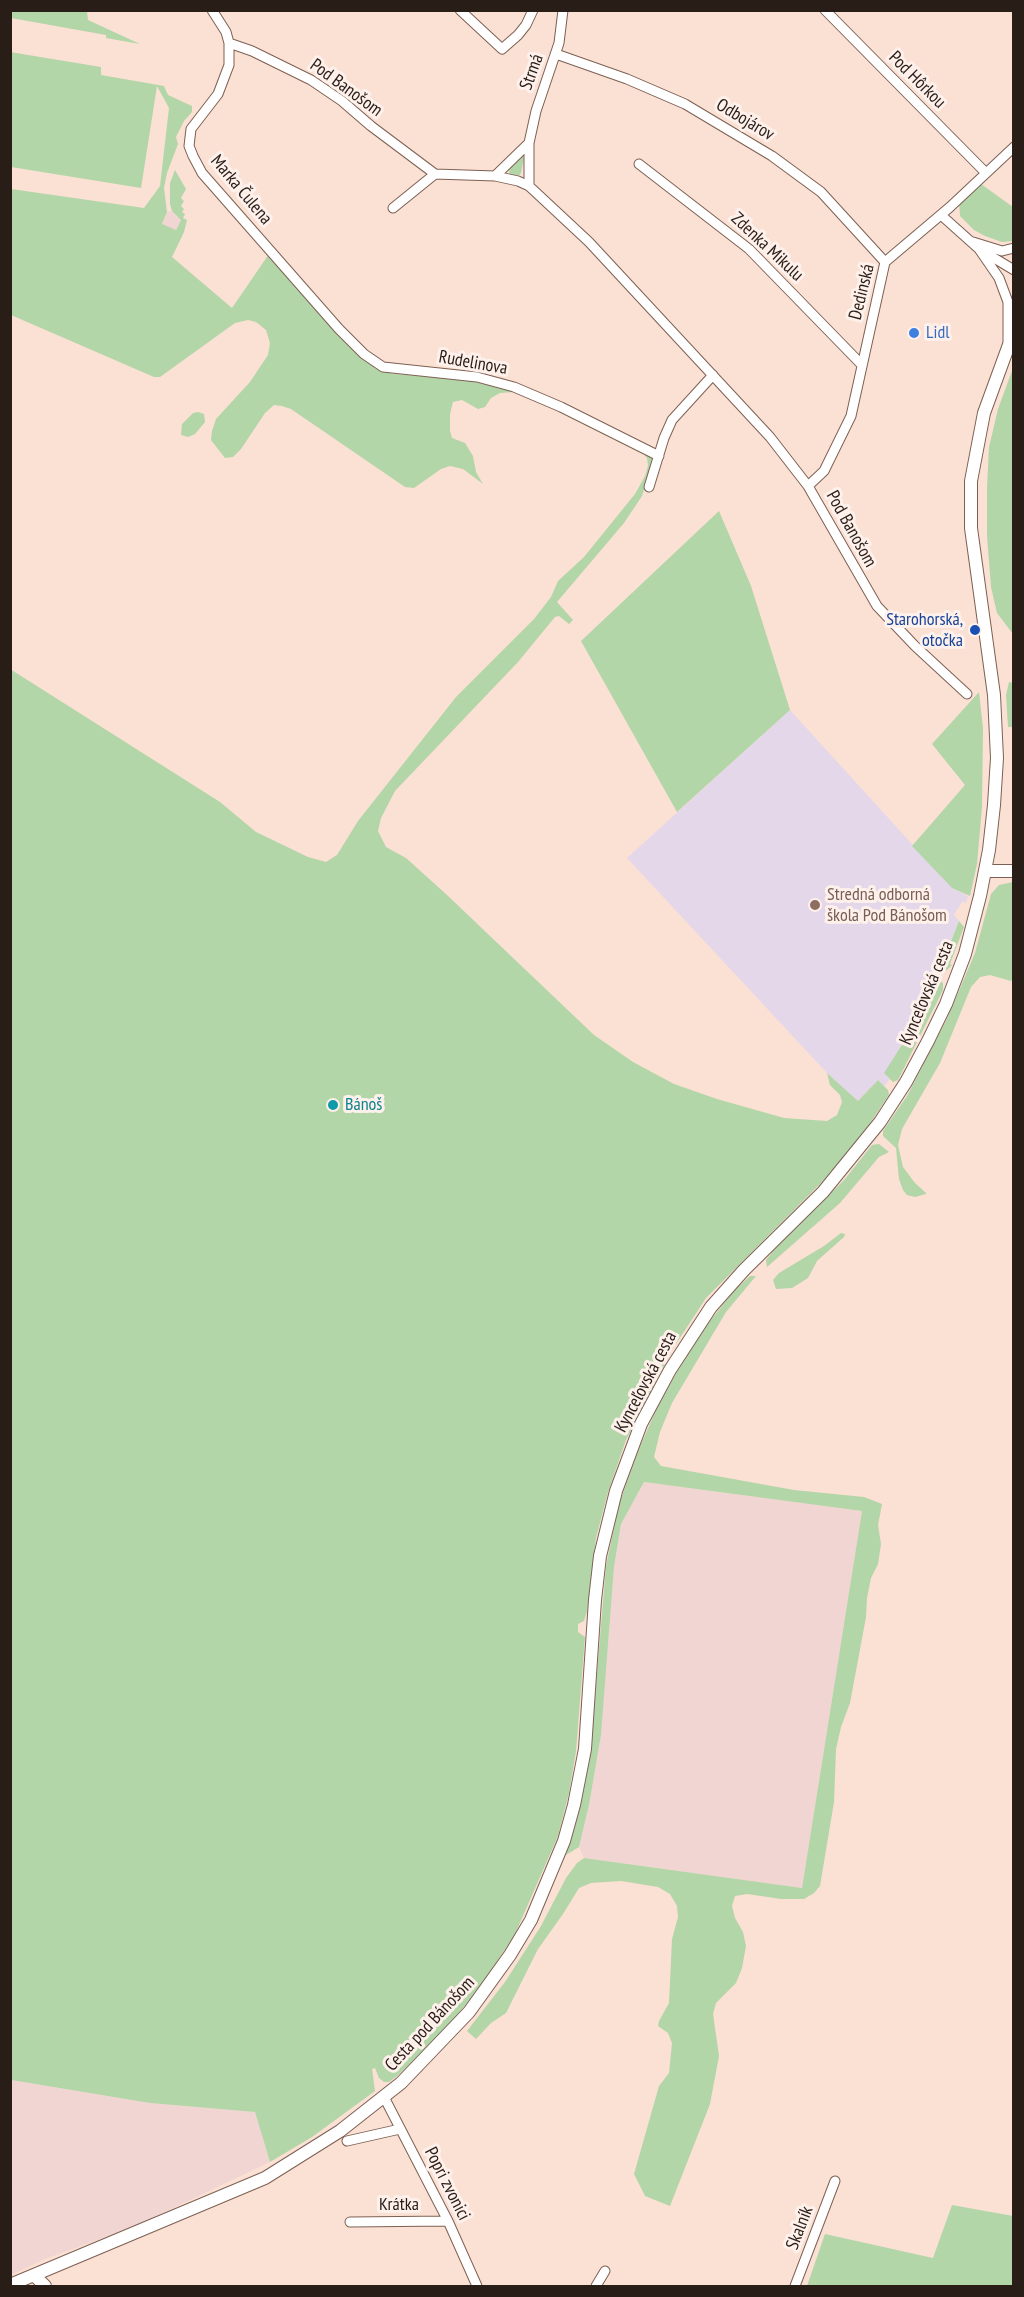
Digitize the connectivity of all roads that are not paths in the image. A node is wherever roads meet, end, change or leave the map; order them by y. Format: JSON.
{"nodes":[{"id":1,"x":212,"y":10,"type":"edge"},
{"id":2,"x":460,"y":10,"type":"edge"},
{"id":3,"x":533,"y":10,"type":"edge"},
{"id":4,"x":563,"y":10,"type":"edge"},
{"id":5,"x":825,"y":10,"type":"edge"},
{"id":6,"x":229,"y":43,"type":"junction"},
{"id":7,"x":556,"y":54,"type":"junction"},
{"id":8,"x":529,"y":143,"type":"junction"},
{"id":9,"x":1014,"y":147,"type":"edge"},
{"id":10,"x":639,"y":164,"type":"dead end"},
{"id":11,"x":986,"y":173,"type":"junction"},
{"id":12,"x":435,"y":174,"type":"junction"},
{"id":13,"x":495,"y":176,"type":"junction"},
{"id":14,"x":530,"y":186,"type":"junction"},
{"id":15,"x":393,"y":208,"type":"dead end"},
{"id":16,"x":941,"y":215,"type":"junction"},
{"id":17,"x":969,"y":240,"type":"junction"},
{"id":18,"x":1014,"y":248,"type":"edge"},
{"id":19,"x":979,"y":249,"type":"junction"},
{"id":20,"x":885,"y":262,"type":"junction"},
{"id":21,"x":1014,"y":270,"type":"edge"},
{"id":22,"x":300,"y":287,"type":"joint"},
{"id":23,"x":1014,"y":331,"type":"edge"},
{"id":24,"x":1010,"y":343,"type":"edge"},
{"id":25,"x":862,"y":365,"type":"junction"},
{"id":26,"x":713,"y":375,"type":"junction"},
{"id":27,"x":658,"y":456,"type":"junction"},
{"id":28,"x":808,"y":486,"type":"junction"},
{"id":29,"x":649,"y":487,"type":"dead end"},
{"id":30,"x":967,"y":694,"type":"dead end"},
{"id":31,"x":1014,"y":871,"type":"edge"},
{"id":32,"x":985,"y":872,"type":"junction"},
{"id":33,"x":616,"y":1491,"type":"joint"},
{"id":34,"x":384,"y":2097,"type":"junction"},
{"id":35,"x":400,"y":2129,"type":"junction"},
{"id":36,"x":348,"y":2141,"type":"dead end"},
{"id":37,"x":835,"y":2181,"type":"dead end"},
{"id":38,"x":448,"y":2221,"type":"junction"},
{"id":39,"x":350,"y":2222,"type":"dead end"},
{"id":40,"x":605,"y":2271,"type":"dead end"},
{"id":41,"x":34,"y":2276,"type":"junction"},
{"id":42,"x":10,"y":2285,"type":"edge"},
{"id":43,"x":45,"y":2286,"type":"edge"},
{"id":44,"x":477,"y":2286,"type":"edge"},
{"id":45,"x":596,"y":2286,"type":"edge"},
{"id":46,"x":795,"y":2286,"type":"edge"}],
"edges":[{"from":1,"to":6,"type":"street","name":"Marka Čulena"},
{"from":2,"to":3,"type":"street"},
{"from":4,"to":7,"type":"street","name":"Strmá"},
{"from":5,"to":11,"type":"street","name":"Pod Hôrkou"},
{"from":6,"to":12,"type":"street","name":"Pod Banošom"},
{"from":6,"to":22,"type":"street","name":"Marka Čulena"},
{"from":7,"to":8,"type":"street","name":"Strmá"},
{"from":7,"to":20,"type":"street","name":"Odbojárov"},
{"from":8,"to":13,"type":"street"},
{"from":8,"to":14,"type":"street","name":"Strmá"},
{"from":9,"to":11,"type":"street","name":"Dedinská"},
{"from":10,"to":25,"type":"street","name":"Zdenka Mikulu"},
{"from":11,"to":16,"type":"street","name":"Dedinská"},
{"from":12,"to":13,"type":"street","name":"Pod Banošom"},
{"from":12,"to":15,"type":"street"},
{"from":13,"to":14,"type":"street","name":"Pod Banošom"},
{"from":14,"to":26,"type":"street","name":"Pod Banošom"},
{"from":16,"to":17,"type":"street"},
{"from":16,"to":20,"type":"street","name":"Dedinská"},
{"from":17,"to":18,"type":"street"},
{"from":17,"to":19,"type":"street"},
{"from":19,"to":21,"type":"street"},
{"from":19,"to":24,"type":"street"},
{"from":20,"to":25,"type":"street","name":"Dedinská"},
{"from":22,"to":27,"type":"street","name":"Rudelinova"},
{"from":23,"to":24,"type":"street","name":"Kynceľovská cesta"},
{"from":24,"to":32,"type":"street","name":"Kynceľovská cesta"},
{"from":25,"to":28,"type":"street","name":"Dedinská"},
{"from":26,"to":27,"type":"street"},
{"from":26,"to":28,"type":"street","name":"Pod Banošom"},
{"from":27,"to":29,"type":"street"},
{"from":28,"to":30,"type":"street","name":"Pod Banošom"},
{"from":31,"to":32,"type":"street"},
{"from":32,"to":33,"type":"street","name":"Kynceľovská cesta"},
{"from":33,"to":34,"type":"street","name":"Cesta pod Bánošom"},
{"from":34,"to":35,"type":"street","name":"Popri zvonici"},
{"from":34,"to":41,"type":"street","name":"Cesta pod Bánošom"},
{"from":35,"to":36,"type":"street"},
{"from":35,"to":38,"type":"street","name":"Popri zvonici"},
{"from":37,"to":46,"type":"street","name":"Skalník"},
{"from":38,"to":39,"type":"street","name":"Krátka"},
{"from":38,"to":44,"type":"street","name":"Popri zvonici"},
{"from":40,"to":45,"type":"street"},
{"from":41,"to":42,"type":"street"},
{"from":41,"to":43,"type":"street"}]}
